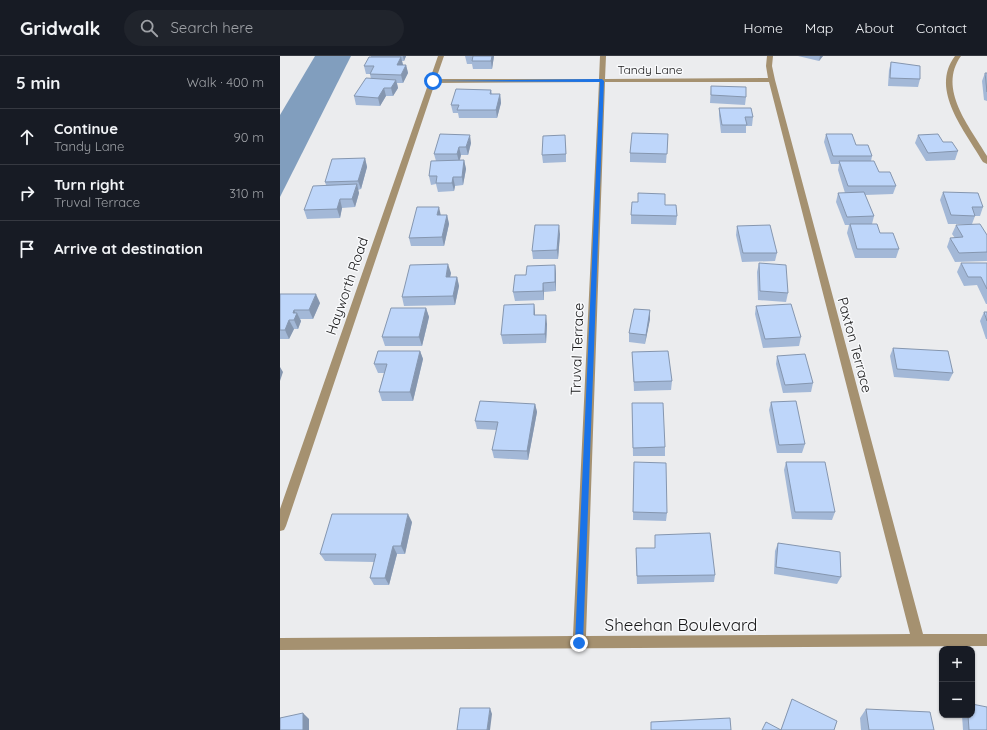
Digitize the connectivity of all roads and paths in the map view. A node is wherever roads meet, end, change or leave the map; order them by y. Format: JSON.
{"nodes":[{"id":1,"x":441,"y":56,"type":"edge"},
{"id":2,"x":604,"y":56,"type":"edge"},
{"id":3,"x":770,"y":56,"type":"edge"},
{"id":4,"x":958,"y":56,"type":"edge"},
{"id":5,"x":772,"y":80,"type":"junction"},
{"id":6,"x":433,"y":81,"type":"junction"},
{"id":7,"x":602,"y":81,"type":"junction"},
{"id":8,"x":987,"y":162,"type":"edge"},
{"id":9,"x":280,"y":526,"type":"edge"},
{"id":10,"x":918,"y":640,"type":"junction"},
{"id":11,"x":987,"y":640,"type":"edge"},
{"id":12,"x":579,"y":643,"type":"junction"},
{"id":13,"x":280,"y":644,"type":"edge"}],
"edges":[{"from":1,"to":6,"type":"street","name":"Hayworth Road"},
{"from":2,"to":7,"type":"street","name":"Truval Terrace"},
{"from":3,"to":5,"type":"street","name":"Paxton Terrace"},
{"from":4,"to":8,"type":"street"},
{"from":5,"to":7,"type":"street","name":"Tandy Lane"},
{"from":5,"to":10,"type":"street","name":"Paxton Terrace"},
{"from":6,"to":7,"type":"street","name":"Tandy Lane"},
{"from":6,"to":9,"type":"street","name":"Hayworth Road"},
{"from":7,"to":12,"type":"street","name":"Truval Terrace"},
{"from":10,"to":11,"type":"street","name":"Sheehan Boulevard"},
{"from":10,"to":12,"type":"street","name":"Sheehan Boulevard"},
{"from":12,"to":13,"type":"street","name":"Sheehan Boulevard"}]}
